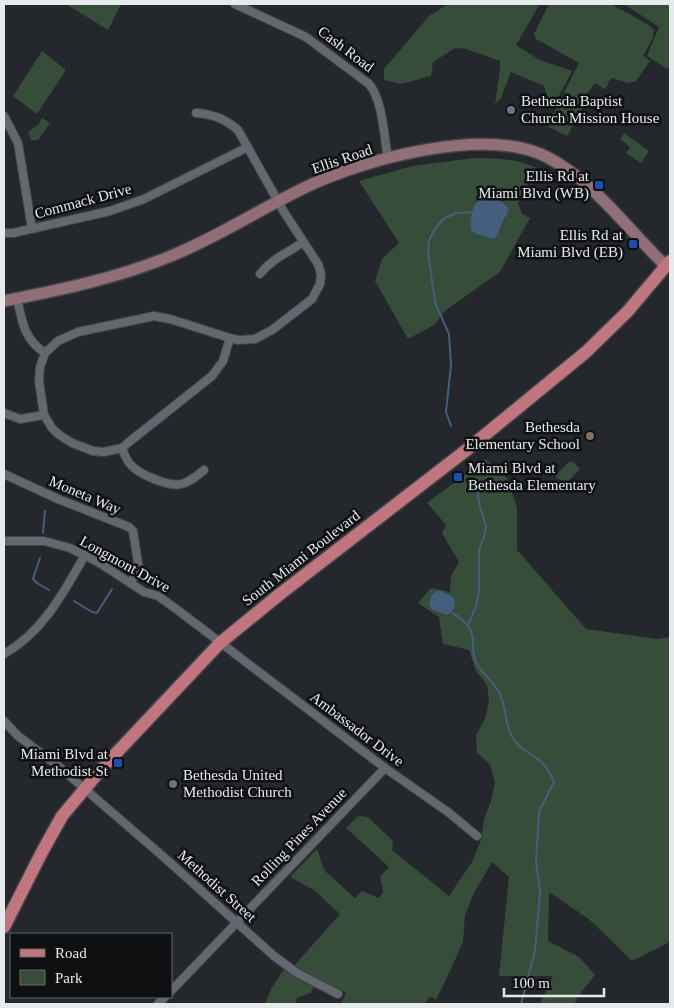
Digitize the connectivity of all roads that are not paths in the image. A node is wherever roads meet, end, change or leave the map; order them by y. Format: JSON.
{"nodes":[{"id":1,"x":235,"y":4,"type":"edge"},
{"id":2,"x":196,"y":113,"type":"dead end"},
{"id":3,"x":4,"y":116,"type":"edge"},
{"id":4,"x":248,"y":148,"type":"junction"},
{"id":5,"x":388,"y":159,"type":"junction"},
{"id":6,"x":278,"y":202,"type":"junction"},
{"id":7,"x":32,"y":229,"type":"junction"},
{"id":8,"x":4,"y":233,"type":"edge"},
{"id":9,"x":303,"y":242,"type":"junction"},
{"id":10,"x":668,"y":264,"type":"edge"},
{"id":11,"x":260,"y":274,"type":"dead end"},
{"id":12,"x":17,"y":298,"type":"junction"},
{"id":13,"x":4,"y":301,"type":"edge"},
{"id":14,"x":230,"y":338,"type":"junction"},
{"id":15,"x":45,"y":353,"type":"junction"},
{"id":16,"x":4,"y":413,"type":"edge"},
{"id":17,"x":44,"y":415,"type":"junction"},
{"id":18,"x":122,"y":448,"type":"junction"},
{"id":19,"x":204,"y":470,"type":"dead end"},
{"id":20,"x":4,"y":474,"type":"edge"},
{"id":21,"x":4,"y":541,"type":"edge"},
{"id":22,"x":85,"y":555,"type":"junction"},
{"id":23,"x":130,"y":583,"type":"junction"},
{"id":24,"x":220,"y":643,"type":"junction"},
{"id":25,"x":4,"y":654,"type":"edge"},
{"id":26,"x":4,"y":721,"type":"edge"},
{"id":27,"x":385,"y":768,"type":"junction"},
{"id":28,"x":84,"y":790,"type":"junction"},
{"id":29,"x":477,"y":836,"type":"dead end"},
{"id":30,"x":236,"y":923,"type":"junction"},
{"id":31,"x":4,"y":927,"type":"edge"},
{"id":32,"x":172,"y":990,"type":"edge"},
{"id":33,"x":338,"y":994,"type":"dead end"}],
"edges":[{"from":1,"to":5,"type":"street","name":"Cash Road"},
{"from":2,"to":4,"type":"street"},
{"from":3,"to":7,"type":"street"},
{"from":4,"to":6,"type":"street"},
{"from":4,"to":7,"type":"street","name":"Commack Drive"},
{"from":5,"to":6,"type":"main road","name":"Ellis Road"},
{"from":5,"to":10,"type":"main road","name":"Ellis Road"},
{"from":6,"to":9,"type":"street"},
{"from":6,"to":12,"type":"main road","name":"Ellis Road"},
{"from":7,"to":8,"type":"street","name":"Commack Drive"},
{"from":9,"to":11,"type":"street"},
{"from":9,"to":14,"type":"street"},
{"from":10,"to":24,"type":"main road","name":"South Miami Boulevard"},
{"from":12,"to":13,"type":"main road","name":"Ellis Road"},
{"from":12,"to":15,"type":"street"},
{"from":14,"to":15,"type":"street"},
{"from":14,"to":18,"type":"street"},
{"from":15,"to":17,"type":"street"},
{"from":16,"to":17,"type":"street"},
{"from":17,"to":18,"type":"street"},
{"from":18,"to":19,"type":"street"},
{"from":20,"to":23,"type":"street","name":"Moneta Way"},
{"from":21,"to":22,"type":"street","name":"Longmont Drive"},
{"from":22,"to":23,"type":"street","name":"Longmont Drive"},
{"from":22,"to":25,"type":"street"},
{"from":23,"to":24,"type":"street","name":"Longmont Drive"},
{"from":24,"to":27,"type":"street","name":"Ambassador Drive"},
{"from":24,"to":28,"type":"main road","name":"South Miami Boulevard"},
{"from":26,"to":28,"type":"street","name":"Methodist Street"},
{"from":27,"to":29,"type":"street","name":"Ambassador Drive"},
{"from":27,"to":30,"type":"street","name":"Rolling Pines Avenue"},
{"from":28,"to":30,"type":"street","name":"Methodist Street"},
{"from":28,"to":31,"type":"main road","name":"South Miami Boulevard"},
{"from":30,"to":32,"type":"street","name":"Rolling Pines Avenue"},
{"from":30,"to":33,"type":"street","name":"Methodist Street"}]}
